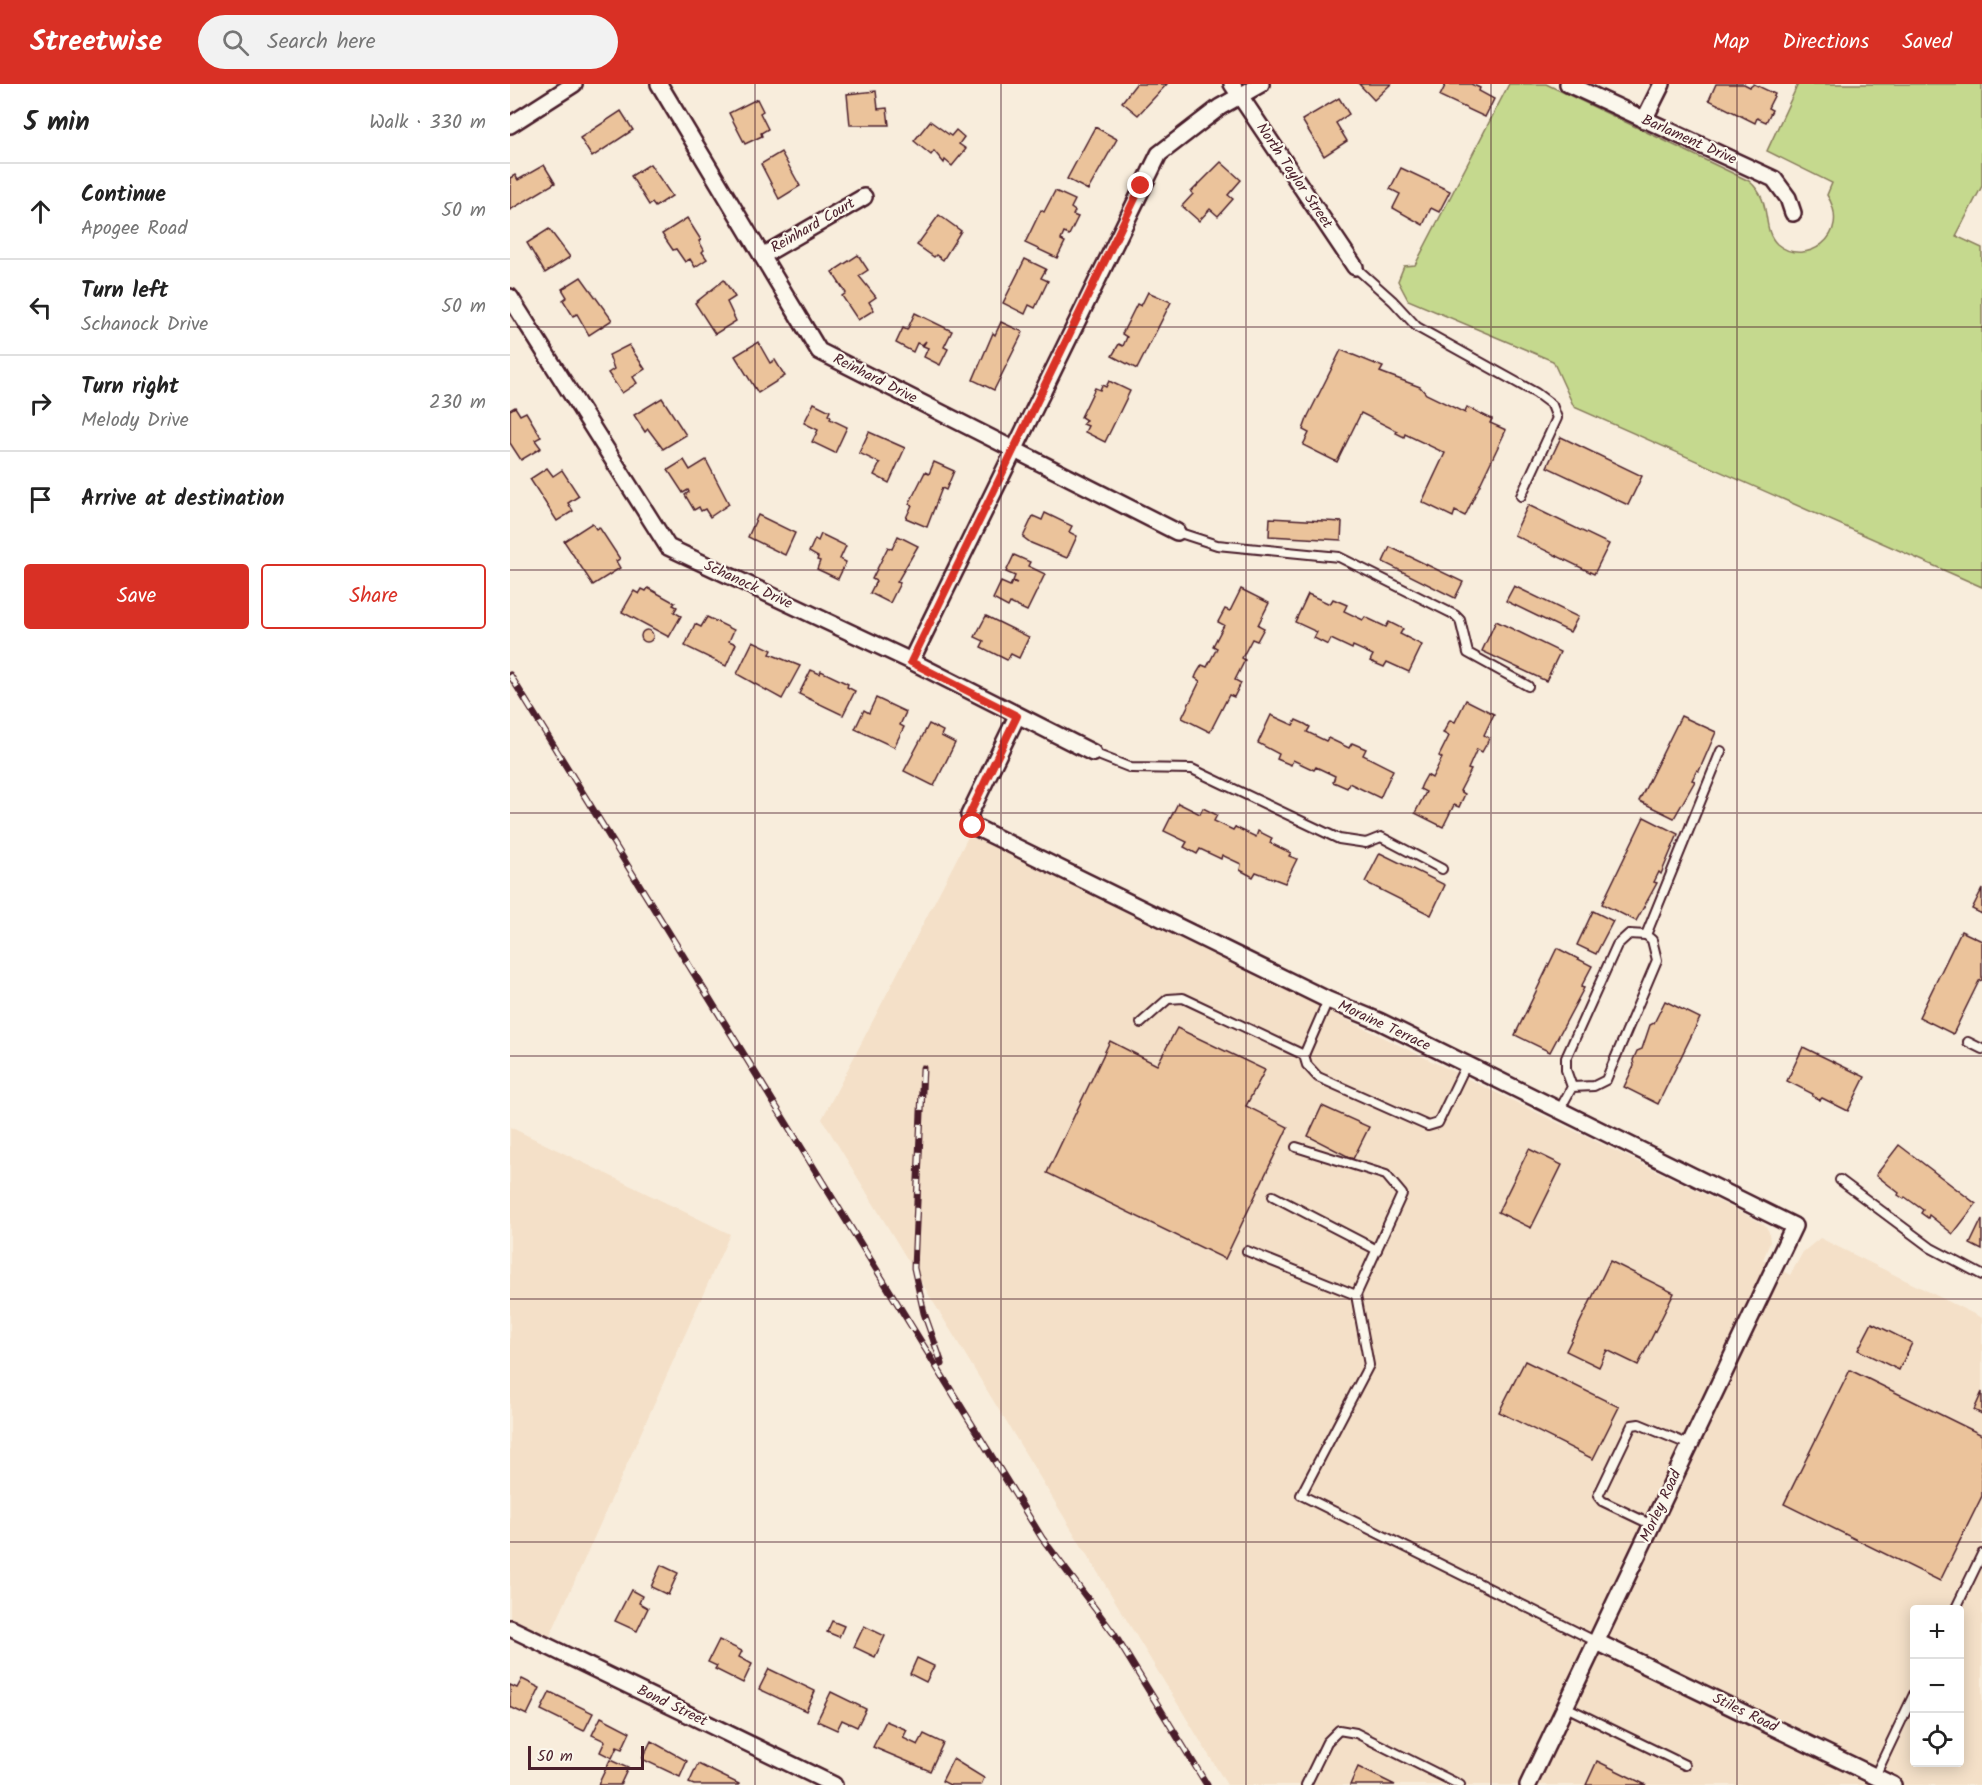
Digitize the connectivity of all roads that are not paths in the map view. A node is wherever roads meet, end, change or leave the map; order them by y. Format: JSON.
{"nodes":[{"id":1,"x":574,"y":84,"type":"edge"},
{"id":2,"x":659,"y":84,"type":"edge"},
{"id":3,"x":1261,"y":84,"type":"edge"},
{"id":4,"x":1568,"y":84,"type":"edge"},
{"id":5,"x":1662,"y":84,"type":"edge"},
{"id":6,"x":1236,"y":90,"type":"edge"},
{"id":7,"x":1644,"y":120,"type":"junction"},
{"id":8,"x":510,"y":125,"type":"edge"},
{"id":9,"x":864,"y":197,"type":"dead end"},
{"id":10,"x":1793,"y":213,"type":"dead end"},
{"id":11,"x":762,"y":256,"type":"junction"},
{"id":12,"x":1355,"y":267,"type":"joint"},
{"id":13,"x":510,"y":297,"type":"edge"},
{"id":14,"x":1016,"y":451,"type":"junction"},
{"id":15,"x":1521,"y":496,"type":"dead end"},
{"id":16,"x":1177,"y":532,"type":"joint"},
{"id":17,"x":911,"y":662,"type":"junction"},
{"id":18,"x":1528,"y":686,"type":"dead end"},
{"id":19,"x":1017,"y":716,"type":"junction"},
{"id":20,"x":1721,"y":751,"type":"dead end"},
{"id":21,"x":1093,"y":753,"type":"joint"},
{"id":22,"x":1443,"y":869,"type":"dead end"},
{"id":23,"x":1646,"y":935,"type":"junction"},
{"id":24,"x":1328,"y":1000,"type":"junction"},
{"id":25,"x":1141,"y":1023,"type":"dead end"},
{"id":26,"x":1968,"y":1042,"type":"dead end"},
{"id":27,"x":1982,"y":1049,"type":"edge"},
{"id":28,"x":1304,"y":1055,"type":"junction"},
{"id":29,"x":1466,"y":1065,"type":"junction"},
{"id":30,"x":1572,"y":1087,"type":"junction"},
{"id":31,"x":1560,"y":1109,"type":"junction"},
{"id":32,"x":1296,"y":1147,"type":"dead end"},
{"id":33,"x":1840,"y":1179,"type":"dead end"},
{"id":34,"x":1273,"y":1196,"type":"dead end"},
{"id":35,"x":1794,"y":1226,"type":"joint"},
{"id":36,"x":1377,"y":1250,"type":"junction"},
{"id":37,"x":1247,"y":1251,"type":"dead end"},
{"id":38,"x":1982,"y":1275,"type":"edge"},
{"id":39,"x":1356,"y":1295,"type":"junction"},
{"id":40,"x":1690,"y":1445,"type":"junction"},
{"id":41,"x":1652,"y":1525,"type":"junction"},
{"id":42,"x":1982,"y":1554,"type":"edge"},
{"id":43,"x":1957,"y":1605,"type":"edge"},
{"id":44,"x":510,"y":1628,"type":"edge"},
{"id":45,"x":1597,"y":1642,"type":"junction"},
{"id":46,"x":1910,"y":1702,"type":"edge"},
{"id":47,"x":1566,"y":1707,"type":"junction"},
{"id":48,"x":1685,"y":1765,"type":"dead end"},
{"id":49,"x":1875,"y":1776,"type":"junction"},
{"id":50,"x":834,"y":1785,"type":"edge"},
{"id":51,"x":1306,"y":1785,"type":"edge"},
{"id":52,"x":1461,"y":1785,"type":"edge"},
{"id":53,"x":1528,"y":1785,"type":"edge"},
{"id":54,"x":1893,"y":1785,"type":"edge"}],
"edges":[{"from":1,"to":8,"type":"street"},
{"from":2,"to":11,"type":"street","name":"Reinhard Drive"},
{"from":3,"to":6,"type":"street"},
{"from":4,"to":7,"type":"street","name":"Barlament Drive"},
{"from":5,"to":7,"type":"street"},
{"from":6,"to":12,"type":"street","name":"North Taylor Street"},
{"from":6,"to":14,"type":"street"},
{"from":7,"to":10,"type":"street","name":"Barlament Drive"},
{"from":9,"to":11,"type":"street","name":"Reinhard Court"},
{"from":11,"to":14,"type":"street","name":"Reinhard Drive"},
{"from":12,"to":15,"type":"lane"},
{"from":13,"to":17,"type":"street","name":"Schanock Drive"},
{"from":14,"to":16,"type":"street","name":"Reinhard Drive"},
{"from":14,"to":17,"type":"street"},
{"from":16,"to":18,"type":"lane"},
{"from":17,"to":19,"type":"street","name":"Schanock Drive"},
{"from":19,"to":21,"type":"street","name":"Schanock Drive"},
{"from":19,"to":24,"type":"street","name":"Moraine Terrace"},
{"from":20,"to":23,"type":"lane"},
{"from":21,"to":22,"type":"lane"},
{"from":23,"to":30,"type":"lane"},
{"from":23,"to":30,"type":"lane"},
{"from":24,"to":28,"type":"lane"},
{"from":24,"to":29,"type":"street","name":"Moraine Terrace"},
{"from":25,"to":28,"type":"lane"},
{"from":26,"to":27,"type":"lane"},
{"from":28,"to":29,"type":"lane"},
{"from":29,"to":31,"type":"street","name":"Moraine Terrace"},
{"from":30,"to":31,"type":"lane"},
{"from":31,"to":35,"type":"street","name":"Moraine Terrace"},
{"from":32,"to":36,"type":"lane"},
{"from":33,"to":38,"type":"lane"},
{"from":34,"to":36,"type":"lane"},
{"from":35,"to":40,"type":"street","name":"Morley Road"},
{"from":36,"to":39,"type":"lane"},
{"from":37,"to":39,"type":"lane"},
{"from":39,"to":45,"type":"lane"},
{"from":40,"to":41,"type":"street","name":"Morley Road"},
{"from":40,"to":41,"type":"lane"},
{"from":41,"to":45,"type":"street","name":"Morley Road"},
{"from":42,"to":43,"type":"lane"},
{"from":44,"to":50,"type":"street","name":"Bond Street"},
{"from":45,"to":47,"type":"street","name":"Morley Road"},
{"from":45,"to":49,"type":"street","name":"Stiles Road"},
{"from":46,"to":49,"type":"lane"},
{"from":47,"to":48,"type":"lane"},
{"from":47,"to":53,"type":"street","name":"Morley Road"},
{"from":49,"to":54,"type":"street","name":"Stiles Road"},
{"from":51,"to":52,"type":"lane"}]}
